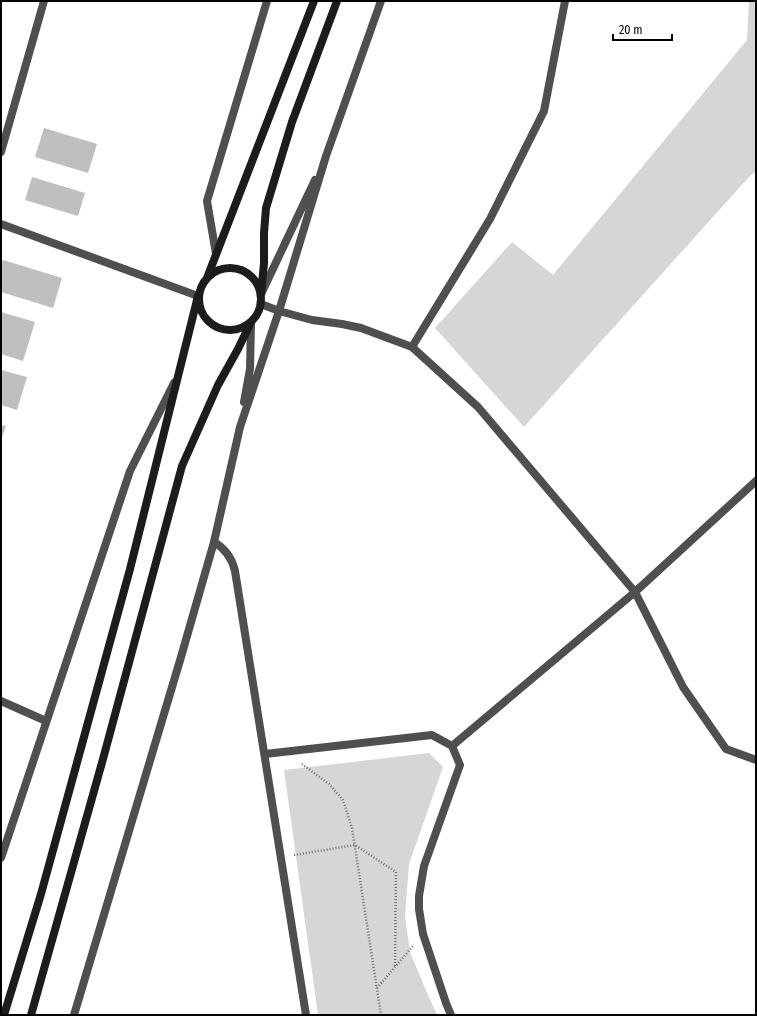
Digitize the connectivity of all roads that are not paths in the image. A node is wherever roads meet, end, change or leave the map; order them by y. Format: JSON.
{"nodes":[{"id":1,"x":44,"y":1,"type":"edge"},
{"id":2,"x":267,"y":1,"type":"edge"},
{"id":3,"x":314,"y":1,"type":"edge"},
{"id":4,"x":337,"y":1,"type":"edge"},
{"id":5,"x":381,"y":1,"type":"edge"},
{"id":6,"x":565,"y":1,"type":"edge"},
{"id":7,"x":1,"y":152,"type":"edge"},
{"id":8,"x":326,"y":156,"type":"junction"},
{"id":9,"x":1,"y":224,"type":"edge"},
{"id":10,"x":216,"y":254,"type":"junction"},
{"id":11,"x":207,"y":278,"type":"junction"},
{"id":12,"x":261,"y":294,"type":"junction"},
{"id":13,"x":198,"y":296,"type":"junction"},
{"id":14,"x":260,"y":304,"type":"junction"},
{"id":15,"x":279,"y":311,"type":"junction"},
{"id":16,"x":251,"y":322,"type":"junction"},
{"id":17,"x":412,"y":347,"type":"junction"},
{"id":18,"x":178,"y":375,"type":"junction"},
{"id":19,"x":240,"y":427,"type":"junction"},
{"id":20,"x":756,"y":481,"type":"edge"},
{"id":21,"x":214,"y":542,"type":"junction"},
{"id":22,"x":635,"y":592,"type":"junction"},
{"id":23,"x":1,"y":701,"type":"edge"},
{"id":24,"x":46,"y":721,"type":"junction"},
{"id":25,"x":452,"y":746,"type":"junction"},
{"id":26,"x":265,"y":754,"type":"junction"},
{"id":27,"x":756,"y":760,"type":"edge"},
{"id":28,"x":1,"y":858,"type":"edge"},
{"id":29,"x":4,"y":1015,"type":"edge"},
{"id":30,"x":32,"y":1015,"type":"edge"},
{"id":31,"x":74,"y":1015,"type":"edge"},
{"id":32,"x":306,"y":1015,"type":"edge"},
{"id":33,"x":451,"y":1015,"type":"edge"}],
"edges":[{"from":1,"to":7,"type":"street"},
{"from":2,"to":10,"type":"street"},
{"from":3,"to":10,"type":"street"},
{"from":4,"to":12,"type":"street"},
{"from":5,"to":8,"type":"street"},
{"from":6,"to":17,"type":"street"},
{"from":8,"to":12,"type":"street"},
{"from":8,"to":15,"type":"street"},
{"from":9,"to":13,"type":"street"},
{"from":10,"to":11,"type":"street"},
{"from":11,"to":12,"type":"street"},
{"from":11,"to":13,"type":"street"},
{"from":12,"to":14,"type":"street"},
{"from":13,"to":16,"type":"street"},
{"from":13,"to":18,"type":"street"},
{"from":14,"to":15,"type":"street"},
{"from":14,"to":16,"type":"street"},
{"from":15,"to":17,"type":"street"},
{"from":15,"to":19,"type":"street"},
{"from":16,"to":19,"type":"street"},
{"from":16,"to":30,"type":"street"},
{"from":17,"to":22,"type":"street"},
{"from":18,"to":24,"type":"street"},
{"from":18,"to":29,"type":"street"},
{"from":19,"to":21,"type":"street"},
{"from":20,"to":22,"type":"street"},
{"from":21,"to":26,"type":"street"},
{"from":21,"to":31,"type":"street"},
{"from":22,"to":25,"type":"street"},
{"from":22,"to":27,"type":"street"},
{"from":23,"to":24,"type":"street"},
{"from":24,"to":28,"type":"street"},
{"from":25,"to":26,"type":"street"},
{"from":25,"to":33,"type":"street"},
{"from":26,"to":32,"type":"street"}]}
